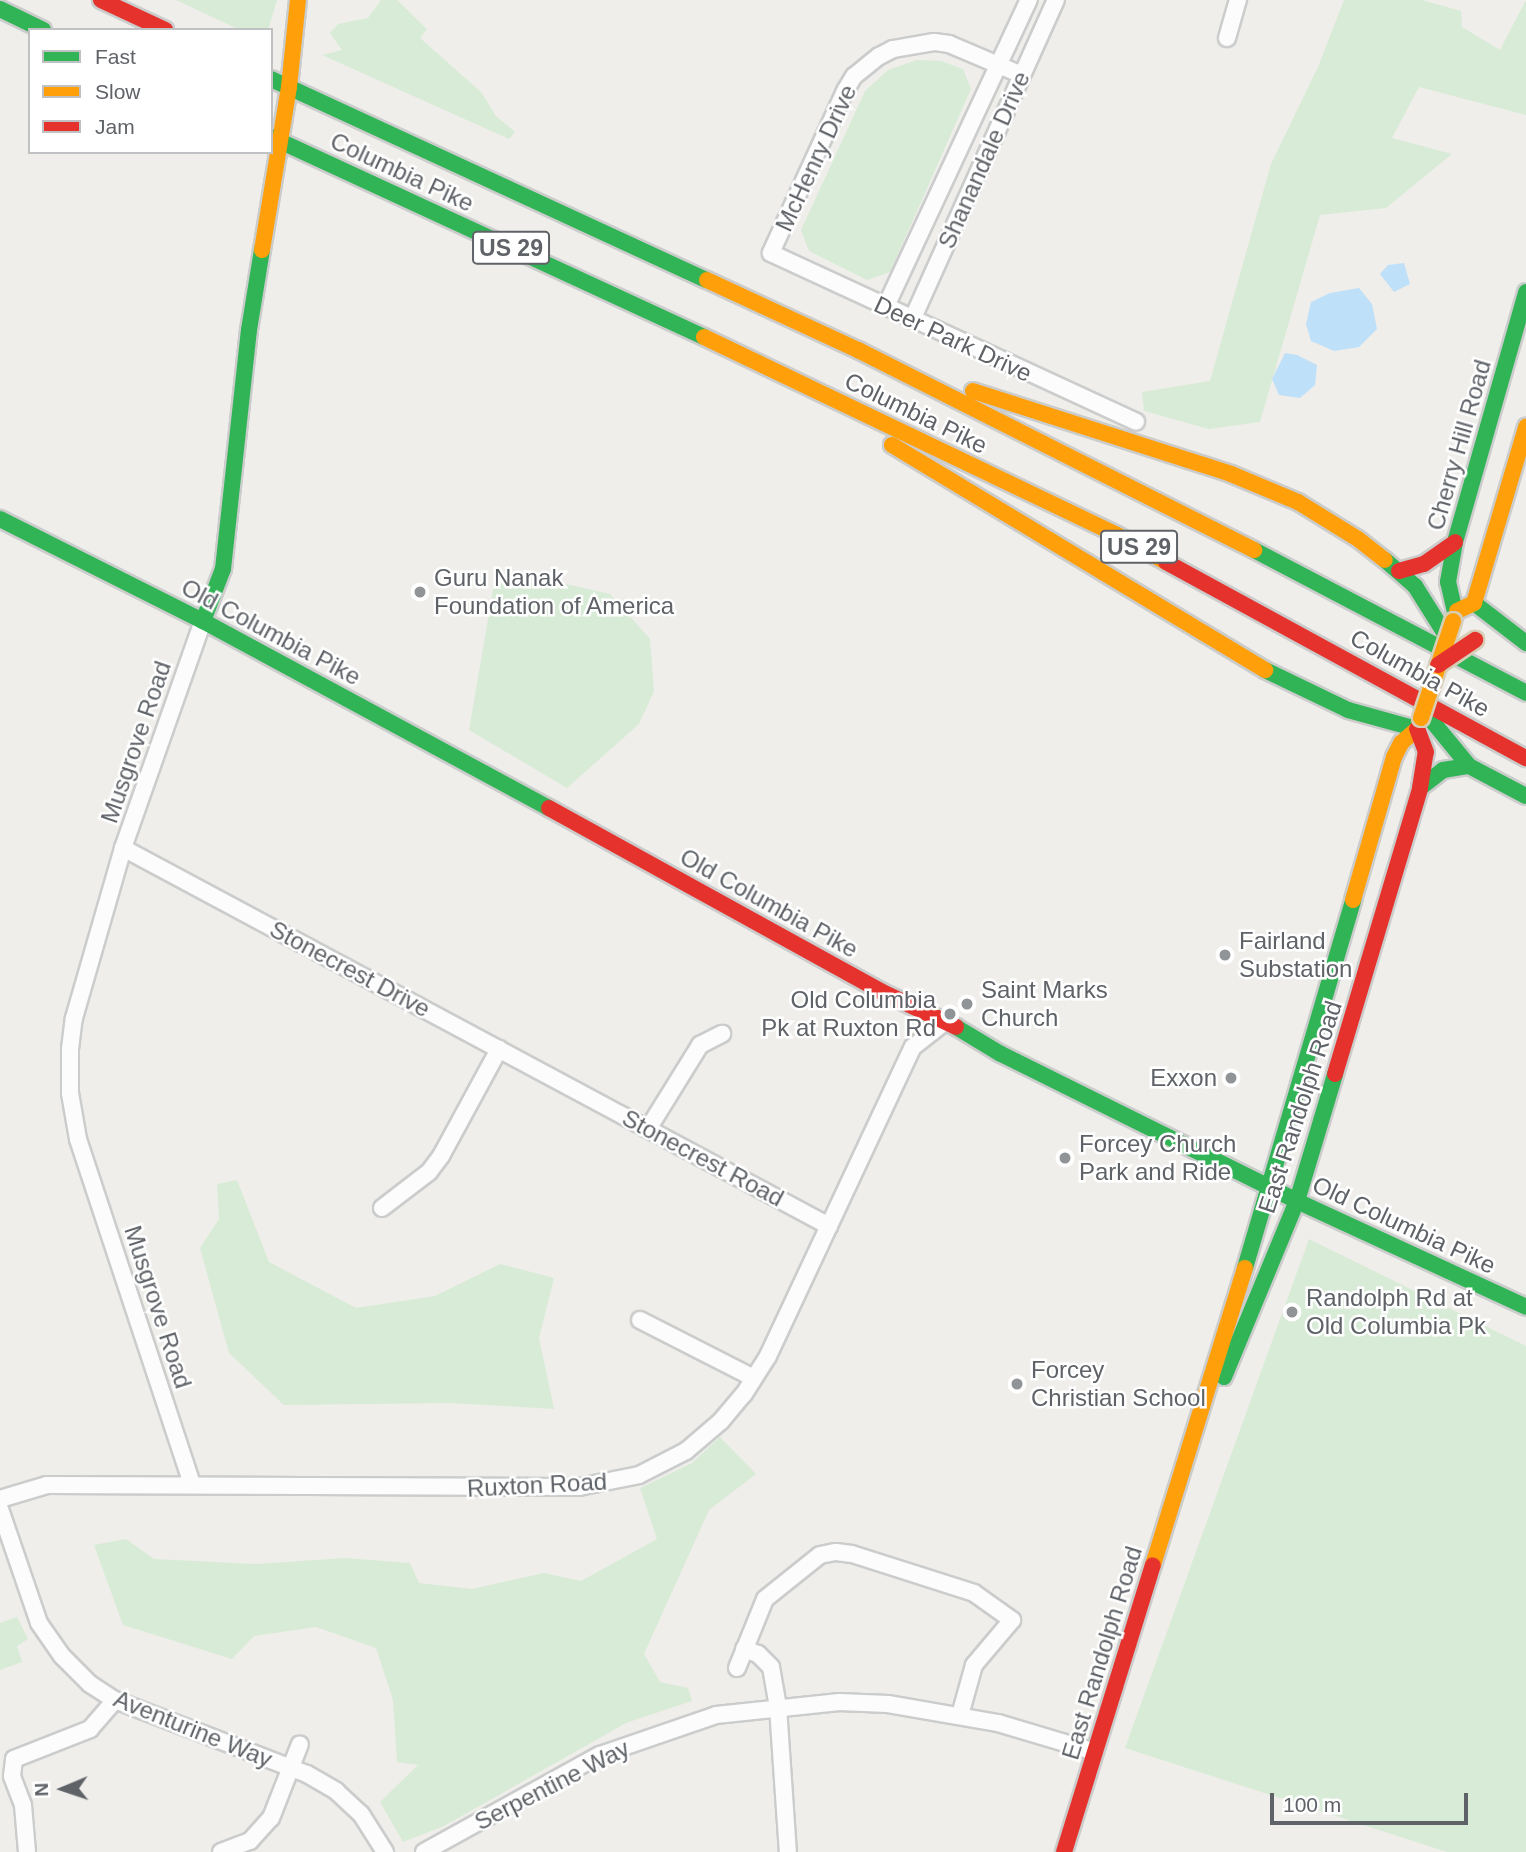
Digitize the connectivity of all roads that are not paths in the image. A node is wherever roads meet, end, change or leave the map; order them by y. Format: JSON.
{"nodes":[{"id":1,"x":101,"y":0,"type":"edge"},
{"id":2,"x":298,"y":0,"type":"edge"},
{"id":3,"x":1029,"y":0,"type":"edge"},
{"id":4,"x":1056,"y":0,"type":"edge"},
{"id":5,"x":1238,"y":0,"type":"edge"},
{"id":6,"x":0,"y":9,"type":"edge"},
{"id":7,"x":39,"y":28,"type":"edge"},
{"id":8,"x":161,"y":28,"type":"edge"},
{"id":9,"x":1227,"y":38,"type":"dead end"},
{"id":10,"x":999,"y":65,"type":"junction"},
{"id":11,"x":1022,"y":75,"type":"junction"},
{"id":12,"x":273,"y":80,"type":"edge"},
{"id":13,"x":289,"y":87,"type":"junction"},
{"id":14,"x":275,"y":138,"type":"edge"},
{"id":15,"x":273,"y":154,"type":"edge"},
{"id":16,"x":771,"y":253,"type":"joint"},
{"id":17,"x":1526,"y":292,"type":"edge"},
{"id":18,"x":886,"y":306,"type":"junction"},
{"id":19,"x":912,"y":320,"type":"junction"},
{"id":20,"x":858,"y":350,"type":"junction"},
{"id":21,"x":743,"y":355,"type":"junction"},
{"id":22,"x":1136,"y":422,"type":"dead end"},
{"id":23,"x":1526,"y":427,"type":"edge"},
{"id":24,"x":0,"y":519,"type":"edge"},
{"id":25,"x":1455,"y":542,"type":"junction"},
{"id":26,"x":1399,"y":571,"type":"junction"},
{"id":27,"x":1474,"y":603,"type":"junction"},
{"id":28,"x":1454,"y":616,"type":"junction"},
{"id":29,"x":203,"y":621,"type":"junction"},
{"id":30,"x":1447,"y":637,"type":"junction"},
{"id":31,"x":1523,"y":641,"type":"edge"},
{"id":32,"x":1438,"y":665,"type":"junction"},
{"id":33,"x":1526,"y":693,"type":"edge"},
{"id":34,"x":1423,"y":720,"type":"junction"},
{"id":35,"x":1526,"y":758,"type":"edge"},
{"id":36,"x":1469,"y":766,"type":"junction"},
{"id":37,"x":1420,"y":789,"type":"junction"},
{"id":38,"x":1526,"y":796,"type":"edge"},
{"id":39,"x":123,"y":848,"type":"junction"},
{"id":40,"x":946,"y":1021,"type":"junction"},
{"id":41,"x":722,"y":1034,"type":"dead end"},
{"id":42,"x":499,"y":1049,"type":"junction"},
{"id":43,"x":578,"y":1090,"type":"joint"},
{"id":44,"x":648,"y":1129,"type":"junction"},
{"id":45,"x":1269,"y":1186,"type":"junction"},
{"id":46,"x":1297,"y":1201,"type":"junction"},
{"id":47,"x":382,"y":1208,"type":"dead end"},
{"id":48,"x":829,"y":1226,"type":"junction"},
{"id":49,"x":1526,"y":1307,"type":"edge"},
{"id":50,"x":640,"y":1320,"type":"dead end"},
{"id":51,"x":752,"y":1377,"type":"junction"},
{"id":52,"x":1183,"y":1467,"type":"junction"},
{"id":53,"x":192,"y":1484,"type":"junction"},
{"id":54,"x":0,"y":1499,"type":"edge"},
{"id":55,"x":0,"y":1509,"type":"edge"},
{"id":56,"x":744,"y":1649,"type":"junction"},
{"id":57,"x":737,"y":1668,"type":"dead end"},
{"id":58,"x":115,"y":1700,"type":"junction"},
{"id":59,"x":778,"y":1707,"type":"junction"},
{"id":60,"x":960,"y":1715,"type":"junction"},
{"id":61,"x":300,"y":1744,"type":"dead end"},
{"id":62,"x":1095,"y":1752,"type":"junction"},
{"id":63,"x":289,"y":1768,"type":"junction"},
{"id":64,"x":27,"y":1852,"type":"edge"},
{"id":65,"x":221,"y":1852,"type":"edge"},
{"id":66,"x":385,"y":1852,"type":"edge"},
{"id":67,"x":424,"y":1852,"type":"edge"},
{"id":68,"x":788,"y":1852,"type":"edge"},
{"id":69,"x":1064,"y":1852,"type":"edge"}],
"edges":[{"from":1,"to":8,"type":"main road"},
{"from":2,"to":13,"type":"main road","name":"Musgrove Road"},
{"from":3,"to":10,"type":"street","name":"Shanandale Drive"},
{"from":4,"to":11,"type":"street","name":"Shanandale Drive"},
{"from":5,"to":9,"type":"street"},
{"from":6,"to":7,"type":"main road"},
{"from":10,"to":11,"type":"street","name":"McHenry Drive"},
{"from":10,"to":16,"type":"street","name":"McHenry Drive"},
{"from":10,"to":18,"type":"street","name":"Shanandale Drive"},
{"from":11,"to":19,"type":"street","name":"Shanandale Drive"},
{"from":12,"to":13,"type":"main road","name":"Columbia Pike","number":"US 29"},
{"from":13,"to":14,"type":"main road","name":"Musgrove Road"},
{"from":13,"to":20,"type":"main road","name":"Columbia Pike","number":"US 29"},
{"from":14,"to":21,"type":"main road","name":"Columbia Pike","number":"US 29"},
{"from":15,"to":29,"type":"main road","name":"Musgrove Road"},
{"from":16,"to":18,"type":"street","name":"Deer Park Drive"},
{"from":17,"to":25,"type":"main road","name":"Cherry Hill Road"},
{"from":18,"to":19,"type":"street","name":"Deer Park Drive"},
{"from":19,"to":22,"type":"street","name":"Deer Park Drive"},
{"from":20,"to":26,"type":"main road"},
{"from":20,"to":33,"type":"main road","name":"Columbia Pike","number":"US 29"},
{"from":21,"to":34,"type":"main road"},
{"from":21,"to":35,"type":"main road","name":"Columbia Pike","number":"US 29"},
{"from":23,"to":27,"type":"main road"},
{"from":24,"to":29,"type":"main road","name":"Old Columbia Pike"},
{"from":25,"to":26,"type":"main road"},
{"from":25,"to":28,"type":"main road","name":"Cherry Hill Road"},
{"from":26,"to":30,"type":"main road"},
{"from":27,"to":28,"type":"main road"},
{"from":27,"to":31,"type":"main road"},
{"from":28,"to":30,"type":"main road","bridge":true},
{"from":29,"to":39,"type":"street","name":"Musgrove Road"},
{"from":29,"to":40,"type":"main road","name":"Old Columbia Pike"},
{"from":30,"to":32,"type":"main road","bridge":true},
{"from":31,"to":32,"type":"main road","bridge":true},
{"from":32,"to":34,"type":"main road","bridge":true},
{"from":34,"to":36,"type":"main road"},
{"from":34,"to":37,"type":"main road","name":"East Randolph Road"},
{"from":34,"to":45,"type":"main road","name":"East Randolph Road"},
{"from":36,"to":37,"type":"main road"},
{"from":36,"to":38,"type":"main road"},
{"from":37,"to":46,"type":"main road","name":"East Randolph Road"},
{"from":39,"to":42,"type":"street","name":"Stonecrest Drive"},
{"from":39,"to":53,"type":"street","name":"Musgrove Road"},
{"from":40,"to":45,"type":"main road","name":"Old Columbia Pike"},
{"from":40,"to":48,"type":"street","name":"Ruxton Road"},
{"from":41,"to":44,"type":"street"},
{"from":42,"to":43,"type":"street","name":"Stonecrest Drive"},
{"from":42,"to":47,"type":"street"},
{"from":43,"to":44,"type":"street","name":"Stonecrest Road"},
{"from":44,"to":48,"type":"street","name":"Stonecrest Road"},
{"from":45,"to":46,"type":"main road","name":"Old Columbia Pike"},
{"from":45,"to":52,"type":"main road","name":"East Randolph Road"},
{"from":46,"to":49,"type":"main road","name":"Old Columbia Pike"},
{"from":46,"to":52,"type":"main road","name":"East Randolph Road"},
{"from":48,"to":51,"type":"street","name":"Ruxton Road"},
{"from":50,"to":51,"type":"street"},
{"from":51,"to":53,"type":"street","name":"Ruxton Road"},
{"from":52,"to":62,"type":"main road","name":"East Randolph Road"},
{"from":53,"to":54,"type":"street","name":"Ruxton Road"},
{"from":55,"to":58,"type":"street","name":"Aventurine Way"},
{"from":56,"to":57,"type":"street"},
{"from":56,"to":59,"type":"street"},
{"from":56,"to":60,"type":"street"},
{"from":58,"to":63,"type":"street","name":"Aventurine Way"},
{"from":58,"to":64,"type":"street"},
{"from":59,"to":60,"type":"street","name":"Serpentine Way"},
{"from":59,"to":67,"type":"street","name":"Serpentine Way"},
{"from":59,"to":68,"type":"street"},
{"from":60,"to":62,"type":"street","name":"Serpentine Way"},
{"from":61,"to":63,"type":"street","name":"Aventurine Way"},
{"from":62,"to":69,"type":"main road","name":"East Randolph Road"},
{"from":63,"to":65,"type":"street"},
{"from":63,"to":66,"type":"street","name":"Aventurine Way"}]}
